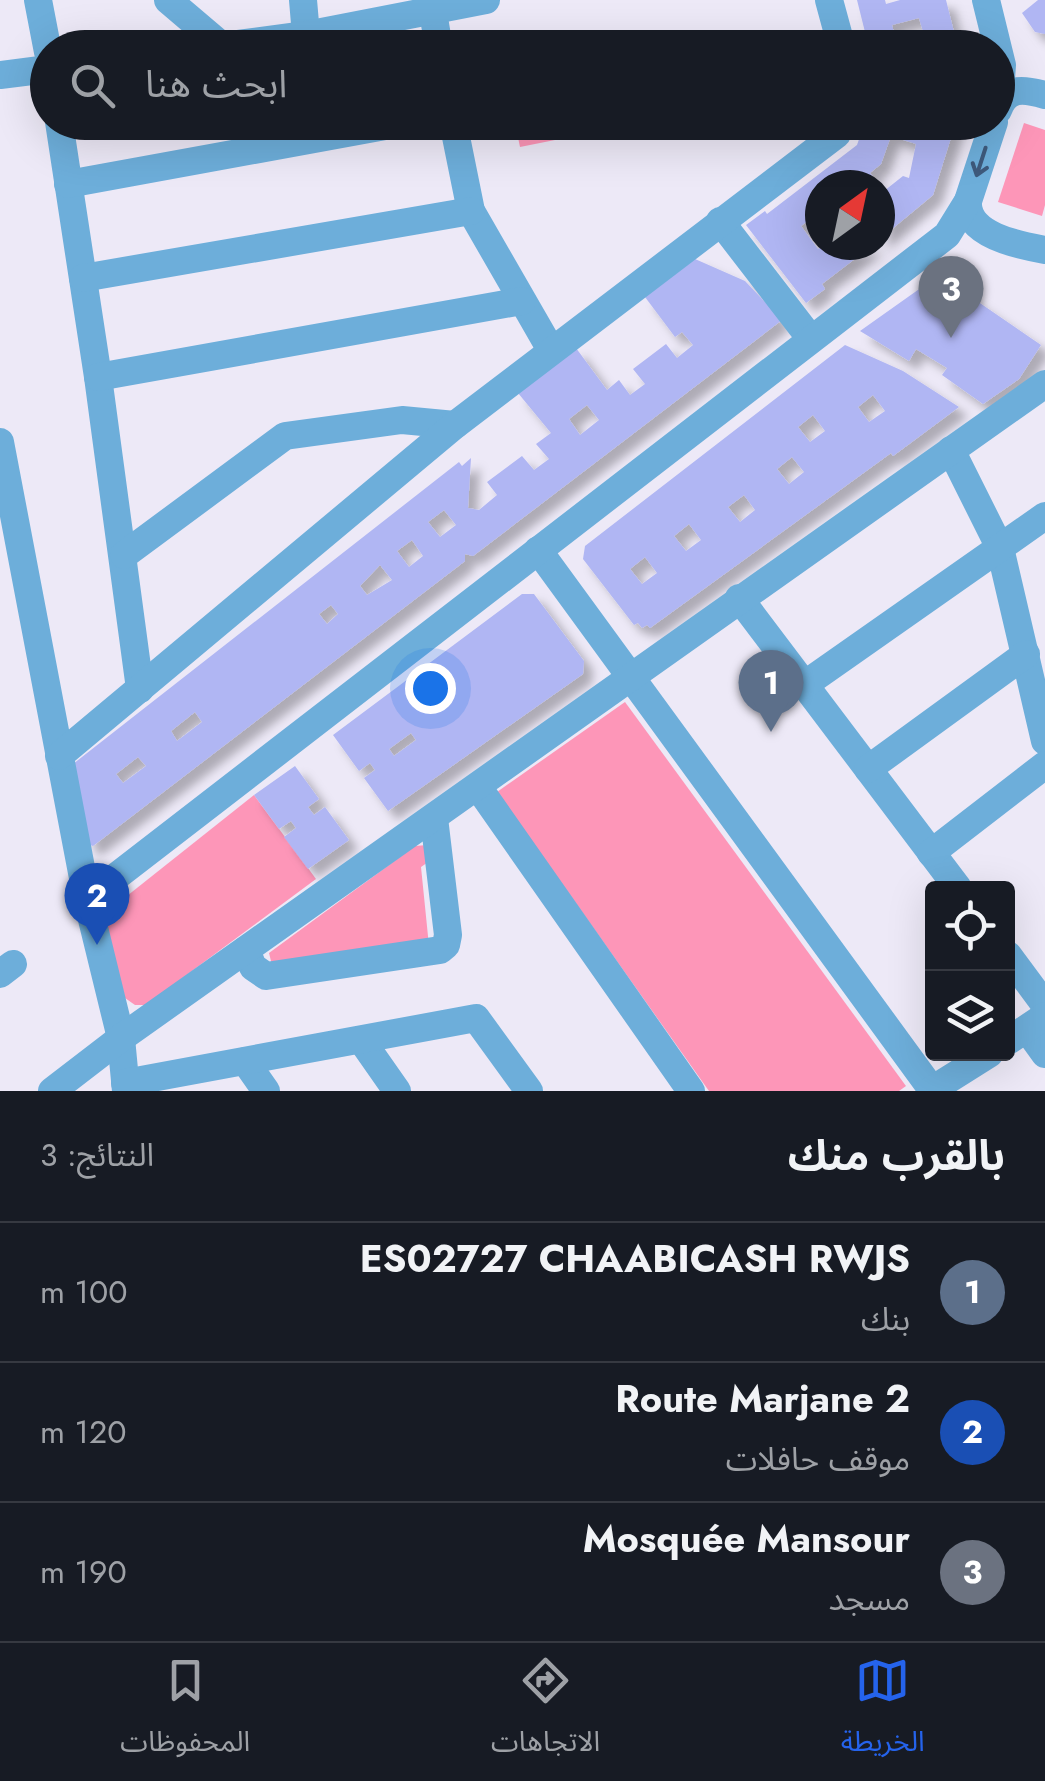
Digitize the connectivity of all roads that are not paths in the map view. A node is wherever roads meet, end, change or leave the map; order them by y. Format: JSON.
{"nodes":[{"id":1,"x":38,"y":0,"type":"edge"},
{"id":2,"x":168,"y":0,"type":"edge"},
{"id":3,"x":303,"y":0,"type":"edge"},
{"id":4,"x":486,"y":0,"type":"edge"},
{"id":5,"x":829,"y":0,"type":"edge"},
{"id":6,"x":986,"y":0,"type":"edge"},
{"id":7,"x":432,"y":5,"type":"edge"},
{"id":8,"x":44,"y":30,"type":"edge"},
{"id":9,"x":198,"y":30,"type":"edge"},
{"id":10,"x":306,"y":30,"type":"edge"},
{"id":11,"x":327,"y":30,"type":"edge"},
{"id":12,"x":436,"y":30,"type":"edge"},
{"id":13,"x":837,"y":30,"type":"edge"},
{"id":14,"x":993,"y":30,"type":"edge"},
{"id":15,"x":30,"y":71,"type":"edge"},
{"id":16,"x":0,"y":75,"type":"edge"},
{"id":17,"x":1015,"y":81,"type":"edge"},
{"id":18,"x":1037,"y":93,"type":"edge"},
{"id":19,"x":62,"y":140,"type":"edge"},
{"id":20,"x":309,"y":140,"type":"edge"},
{"id":21,"x":457,"y":140,"type":"edge"},
{"id":22,"x":829,"y":140,"type":"edge"},
{"id":23,"x":988,"y":140,"type":"edge"},
{"id":24,"x":68,"y":184,"type":"junction"},
{"id":25,"x":968,"y":202,"type":"junction"},
{"id":26,"x":471,"y":211,"type":"junction"},
{"id":27,"x":720,"y":221,"type":"junction"},
{"id":28,"x":984,"y":231,"type":"junction"},
{"id":29,"x":947,"y":235,"type":"junction"},
{"id":30,"x":1043,"y":251,"type":"edge"},
{"id":31,"x":83,"y":278,"type":"junction"},
{"id":32,"x":522,"y":300,"type":"junction"},
{"id":33,"x":811,"y":340,"type":"junction"},
{"id":34,"x":551,"y":350,"type":"junction"},
{"id":35,"x":98,"y":376,"type":"junction"},
{"id":36,"x":1045,"y":384,"type":"edge"},
{"id":37,"x":455,"y":425,"type":"junction"},
{"id":38,"x":0,"y":442,"type":"edge"},
{"id":39,"x":951,"y":450,"type":"junction"},
{"id":40,"x":1045,"y":516,"type":"edge"},
{"id":41,"x":7,"y":520,"type":"edge"},
{"id":42,"x":1000,"y":548,"type":"junction"},
{"id":43,"x":538,"y":550,"type":"junction"},
{"id":44,"x":124,"y":555,"type":"junction"},
{"id":45,"x":739,"y":598,"type":"junction"},
{"id":46,"x":1026,"y":654,"type":"junction"},
{"id":47,"x":632,"y":675,"type":"junction"},
{"id":48,"x":804,"y":685,"type":"junction"},
{"id":49,"x":1039,"y":686,"type":"edge"},
{"id":50,"x":140,"y":690,"type":"junction"},
{"id":51,"x":1045,"y":740,"type":"edge"},
{"id":52,"x":59,"y":756,"type":"junction"},
{"id":53,"x":1045,"y":765,"type":"edge"},
{"id":54,"x":868,"y":770,"type":"junction"},
{"id":55,"x":478,"y":788,"type":"junction"},
{"id":56,"x":434,"y":818,"type":"junction"},
{"id":57,"x":931,"y":853,"type":"junction"},
{"id":58,"x":953,"y":881,"type":"edge"},
{"id":59,"x":86,"y":898,"type":"junction"},
{"id":60,"x":246,"y":950,"type":"junction"},
{"id":61,"x":1015,"y":964,"type":"edge"},
{"id":62,"x":1045,"y":1004,"type":"edge"},
{"id":63,"x":1026,"y":1029,"type":"edge"},
{"id":64,"x":121,"y":1038,"type":"junction"},
{"id":65,"x":362,"y":1042,"type":"junction"},
{"id":66,"x":1045,"y":1054,"type":"edge"},
{"id":67,"x":244,"y":1061,"type":"junction"},
{"id":68,"x":978,"y":1061,"type":"edge"},
{"id":69,"x":127,"y":1088,"type":"edge"},
{"id":70,"x":52,"y":1091,"type":"edge"},
{"id":71,"x":266,"y":1091,"type":"edge"},
{"id":72,"x":397,"y":1091,"type":"edge"},
{"id":73,"x":530,"y":1091,"type":"edge"},
{"id":74,"x":691,"y":1091,"type":"edge"},
{"id":75,"x":932,"y":1091,"type":"edge"}],
"edges":[{"from":1,"to":8,"type":"street"},
{"from":2,"to":9,"type":"street"},
{"from":3,"to":10,"type":"street"},
{"from":4,"to":7,"type":"street"},
{"from":5,"to":13,"type":"street"},
{"from":6,"to":14,"type":"street"},
{"from":7,"to":11,"type":"street"},
{"from":7,"to":12,"type":"street"},
{"from":15,"to":16,"type":"street"},
{"from":17,"to":18,"type":"street"},
{"from":19,"to":24,"type":"street"},
{"from":20,"to":24,"type":"street"},
{"from":21,"to":26,"type":"street"},
{"from":22,"to":27,"type":"street"},
{"from":23,"to":25,"type":"street","one_way":true},
{"from":24,"to":31,"type":"street"},
{"from":25,"to":28,"type":"street"},
{"from":25,"to":29,"type":"street"},
{"from":26,"to":31,"type":"street"},
{"from":26,"to":32,"type":"street"},
{"from":27,"to":33,"type":"street"},
{"from":27,"to":34,"type":"street"},
{"from":28,"to":29,"type":"street"},
{"from":28,"to":30,"type":"street"},
{"from":29,"to":33,"type":"street"},
{"from":31,"to":35,"type":"street"},
{"from":32,"to":34,"type":"street"},
{"from":32,"to":35,"type":"street"},
{"from":33,"to":43,"type":"street"},
{"from":34,"to":37,"type":"street"},
{"from":35,"to":44,"type":"street"},
{"from":36,"to":39,"type":"street"},
{"from":37,"to":44,"type":"street"},
{"from":37,"to":50,"type":"street"},
{"from":38,"to":41,"type":"street"},
{"from":39,"to":42,"type":"street"},
{"from":39,"to":45,"type":"street"},
{"from":40,"to":42,"type":"street"},
{"from":41,"to":52,"type":"street"},
{"from":42,"to":46,"type":"street"},
{"from":42,"to":48,"type":"street"},
{"from":43,"to":47,"type":"street"},
{"from":43,"to":59,"type":"street"},
{"from":44,"to":50,"type":"street"},
{"from":45,"to":47,"type":"street"},
{"from":45,"to":48,"type":"street"},
{"from":46,"to":49,"type":"street"},
{"from":46,"to":54,"type":"street"},
{"from":47,"to":55,"type":"street"},
{"from":47,"to":75,"type":"street"},
{"from":48,"to":54,"type":"street"},
{"from":49,"to":51,"type":"street"},
{"from":50,"to":52,"type":"street"},
{"from":52,"to":59,"type":"street"},
{"from":53,"to":57,"type":"street"},
{"from":54,"to":57,"type":"street"},
{"from":55,"to":56,"type":"street"},
{"from":55,"to":74,"type":"street"},
{"from":56,"to":60,"type":"street"},
{"from":56,"to":60,"type":"street"},
{"from":57,"to":58,"type":"street"},
{"from":59,"to":64,"type":"street"},
{"from":60,"to":64,"type":"street"},
{"from":61,"to":62,"type":"street"},
{"from":63,"to":66,"type":"street"},
{"from":64,"to":69,"type":"street"},
{"from":64,"to":70,"type":"street"},
{"from":65,"to":67,"type":"street"},
{"from":65,"to":72,"type":"street"},
{"from":65,"to":73,"type":"street"},
{"from":67,"to":69,"type":"street"},
{"from":67,"to":71,"type":"street"},
{"from":68,"to":75,"type":"street"}]}
